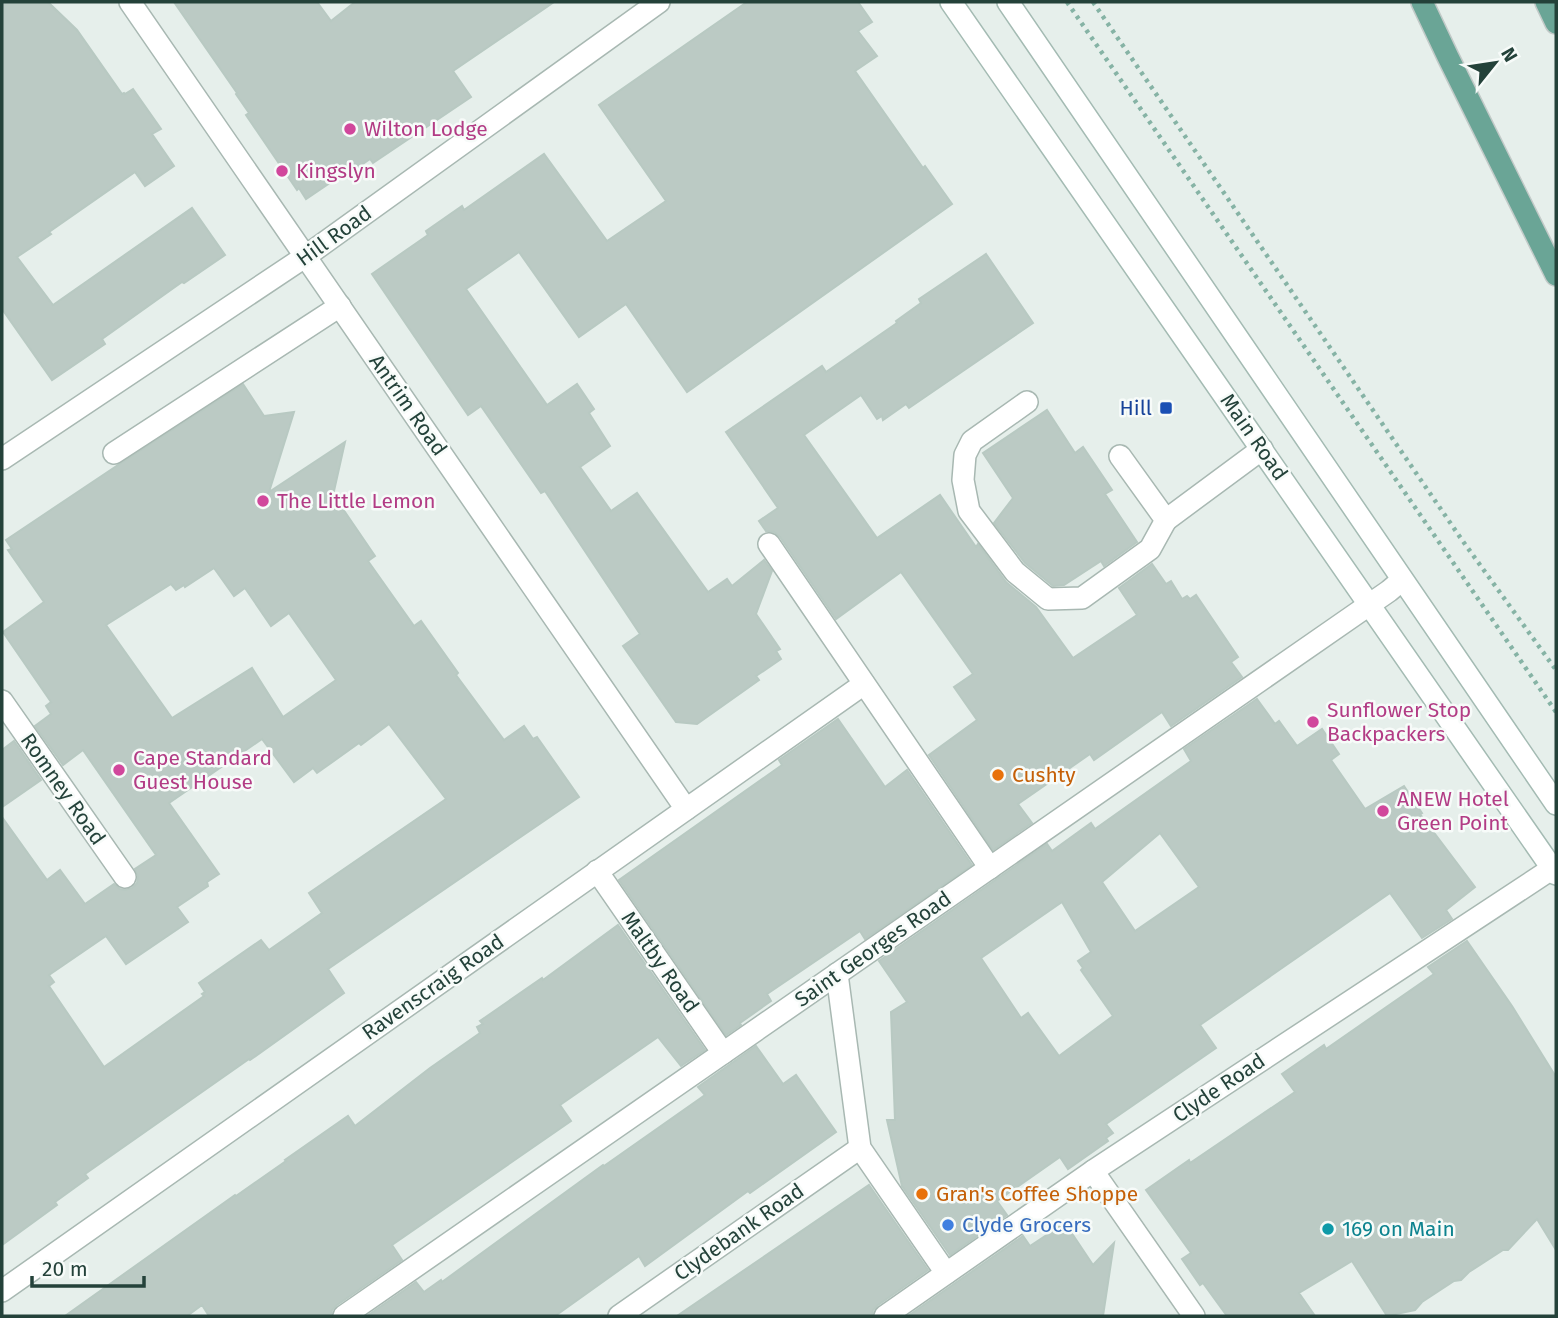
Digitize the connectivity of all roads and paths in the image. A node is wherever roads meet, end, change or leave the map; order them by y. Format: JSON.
{"nodes":[{"id":1,"x":130,"y":2,"type":"edge"},
{"id":2,"x":659,"y":2,"type":"edge"},
{"id":3,"x":951,"y":2,"type":"edge"},
{"id":4,"x":1008,"y":2,"type":"edge"},
{"id":5,"x":1068,"y":2,"type":"edge"},
{"id":6,"x":1093,"y":2,"type":"edge"},
{"id":7,"x":1422,"y":2,"type":"edge"},
{"id":8,"x":1430,"y":2,"type":"edge"},
{"id":9,"x":1546,"y":2,"type":"edge"},
{"id":10,"x":1556,"y":23,"type":"edge"},
{"id":11,"x":1448,"y":57,"type":"junction"},
{"id":12,"x":306,"y":256,"type":"junction"},
{"id":13,"x":1556,"y":275,"type":"edge"},
{"id":14,"x":340,"y":306,"type":"junction"},
{"id":15,"x":1027,"y":402,"type":"dead end"},
{"id":16,"x":1262,"y":449,"type":"junction"},
{"id":17,"x":114,"y":453,"type":"dead end"},
{"id":18,"x":1120,"y":456,"type":"dead end"},
{"id":19,"x":2,"y":459,"type":"edge"},
{"id":20,"x":1166,"y":520,"type":"junction"},
{"id":21,"x":769,"y":544,"type":"dead end"},
{"id":22,"x":1402,"y":580,"type":"junction"},
{"id":23,"x":1370,"y":604,"type":"junction"},
{"id":24,"x":1556,"y":670,"type":"edge"},
{"id":25,"x":864,"y":684,"type":"junction"},
{"id":26,"x":2,"y":701,"type":"edge"},
{"id":27,"x":1556,"y":712,"type":"edge"},
{"id":28,"x":1556,"y":804,"type":"edge"},
{"id":29,"x":686,"y":808,"type":"junction"},
{"id":30,"x":990,"y":868,"type":"junction"},
{"id":31,"x":1555,"y":869,"type":"edge"},
{"id":32,"x":597,"y":871,"type":"junction"},
{"id":33,"x":125,"y":877,"type":"dead end"},
{"id":34,"x":837,"y":974,"type":"junction"},
{"id":35,"x":723,"y":1053,"type":"junction"},
{"id":36,"x":860,"y":1149,"type":"junction"},
{"id":37,"x":1093,"y":1171,"type":"junction"},
{"id":38,"x":946,"y":1273,"type":"junction"},
{"id":39,"x":2,"y":1291,"type":"edge"},
{"id":40,"x":344,"y":1316,"type":"edge"},
{"id":41,"x":619,"y":1316,"type":"edge"},
{"id":42,"x":885,"y":1316,"type":"edge"},
{"id":43,"x":1194,"y":1316,"type":"edge"}],
"edges":[{"from":1,"to":12,"type":"street","name":"Antrim Road"},
{"from":2,"to":12,"type":"street","name":"Hill Road"},
{"from":3,"to":16,"type":"street","name":"Main Road"},
{"from":4,"to":22,"type":"street","name":"Main Road"},
{"from":5,"to":27,"type":"path"},
{"from":6,"to":24,"type":"path"},
{"from":7,"to":11,"type":"main road"},
{"from":8,"to":11,"type":"main road"},
{"from":9,"to":10,"type":"main road"},
{"from":11,"to":13,"type":"main road"},
{"from":12,"to":14,"type":"street","name":"Antrim Road"},
{"from":12,"to":19,"type":"street","name":"Hill Road"},
{"from":14,"to":17,"type":"street"},
{"from":14,"to":29,"type":"street","name":"Antrim Road"},
{"from":15,"to":20,"type":"street"},
{"from":16,"to":20,"type":"street"},
{"from":16,"to":23,"type":"street","name":"Main Road"},
{"from":18,"to":20,"type":"street"},
{"from":21,"to":25,"type":"street"},
{"from":22,"to":23,"type":"street","name":"Saint Georges Road"},
{"from":22,"to":28,"type":"street","name":"Main Road"},
{"from":23,"to":30,"type":"street","name":"Saint Georges Road"},
{"from":23,"to":31,"type":"street","name":"Main Road"},
{"from":25,"to":29,"type":"street","name":"Ravenscraig Road"},
{"from":25,"to":30,"type":"street"},
{"from":26,"to":33,"type":"street","name":"Romney Road"},
{"from":29,"to":32,"type":"street","name":"Ravenscraig Road"},
{"from":30,"to":34,"type":"street","name":"Saint Georges Road"},
{"from":31,"to":37,"type":"street","name":"Clyde Road"},
{"from":32,"to":35,"type":"street","name":"Maltby Road"},
{"from":32,"to":39,"type":"street","name":"Ravenscraig Road"},
{"from":34,"to":35,"type":"street","name":"Saint Georges Road"},
{"from":34,"to":36,"type":"street"},
{"from":35,"to":40,"type":"street","name":"Saint Georges Road"},
{"from":36,"to":38,"type":"street"},
{"from":36,"to":41,"type":"street","name":"Clydebank Road"},
{"from":37,"to":38,"type":"street","name":"Clyde Road"},
{"from":37,"to":43,"type":"street"},
{"from":38,"to":42,"type":"street","name":"Clyde Road"}]}
